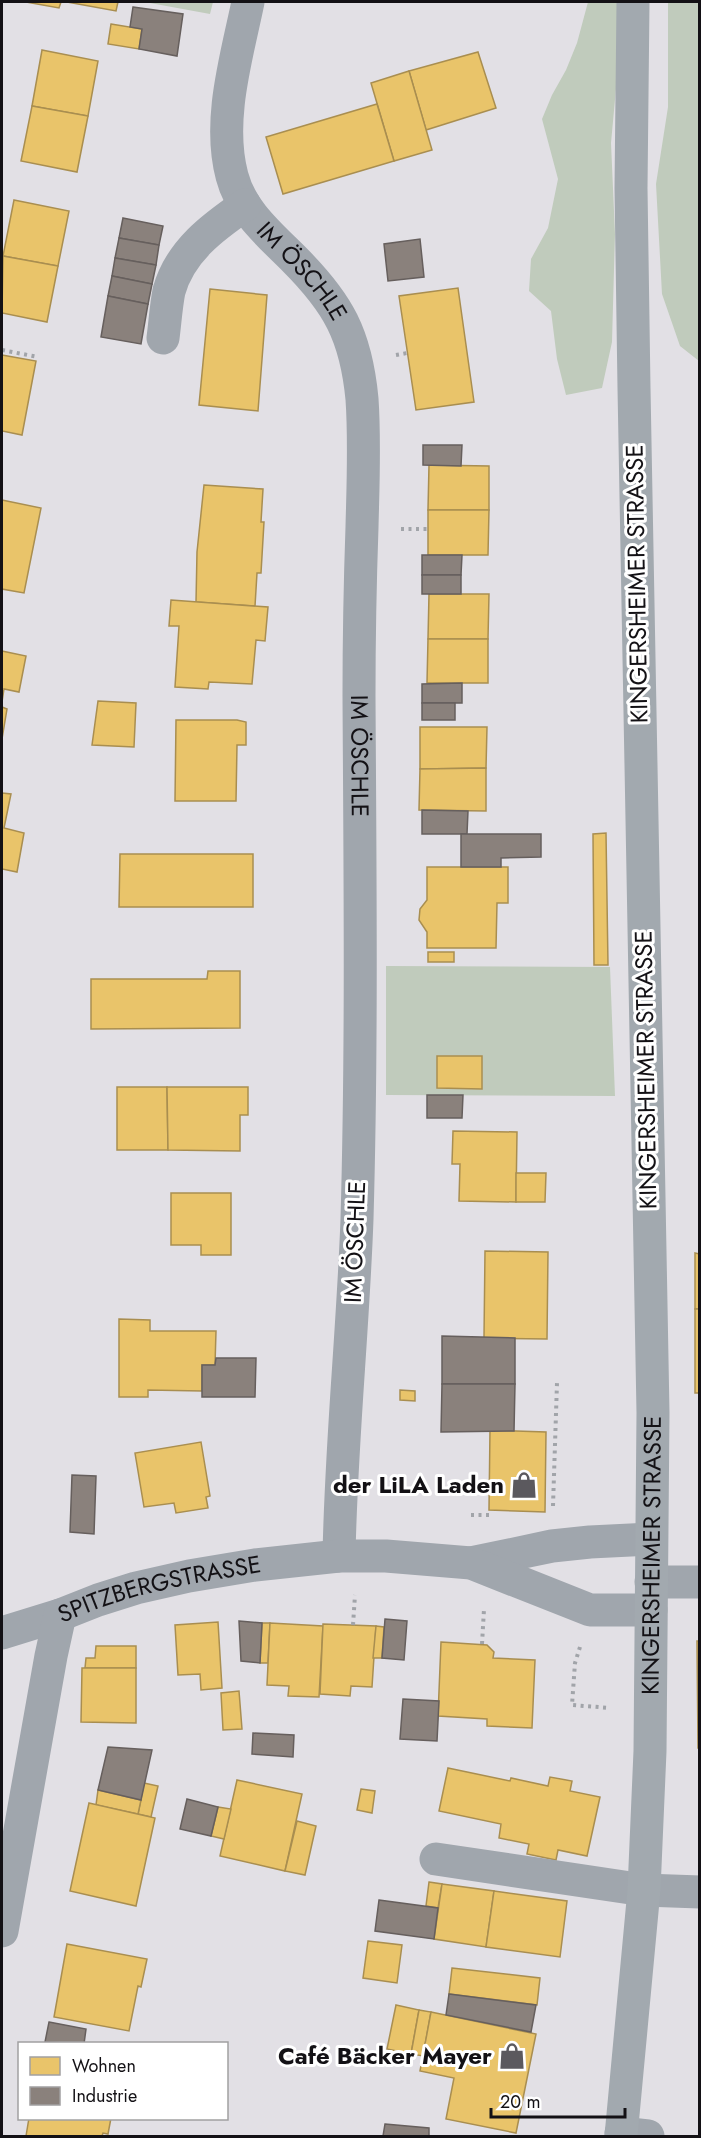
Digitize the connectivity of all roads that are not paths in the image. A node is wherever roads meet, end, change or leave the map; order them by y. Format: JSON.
{"nodes":[{"id":1,"x":248,"y":2,"type":"edge"},
{"id":2,"x":633,"y":2,"type":"edge"},
{"id":3,"x":245,"y":205,"type":"junction"},
{"id":4,"x":162,"y":338,"type":"dead end"},
{"id":5,"x":651,"y":1539,"type":"junction"},
{"id":6,"x":339,"y":1556,"type":"junction"},
{"id":7,"x":471,"y":1563,"type":"junction"},
{"id":8,"x":699,"y":1582,"type":"edge"},
{"id":9,"x":651,"y":1596,"type":"junction"},
{"id":10,"x":60,"y":1616,"type":"junction"},
{"id":11,"x":2,"y":1633,"type":"edge"},
{"id":12,"x":436,"y":1859,"type":"dead end"},
{"id":13,"x":644,"y":1890,"type":"junction"},
{"id":14,"x":699,"y":1892,"type":"edge"},
{"id":15,"x":2,"y":1931,"type":"edge"},
{"id":16,"x":630,"y":2135,"type":"edge"}],
"edges":[{"from":1,"to":3,"type":"street","name":"IM ÖSCHLE"},
{"from":2,"to":5,"type":"main road","name":"KINGERSHEIMER STRASSE"},
{"from":3,"to":4,"type":"street"},
{"from":3,"to":6,"type":"street","name":"IM ÖSCHLE"},
{"from":5,"to":7,"type":"street","name":"SPITZBERGSTRASSE"},
{"from":5,"to":9,"type":"main road","name":"KINGERSHEIMER STRASSE"},
{"from":6,"to":7,"type":"street","name":"SPITZBERGSTRASSE"},
{"from":6,"to":10,"type":"street","name":"SPITZBERGSTRASSE"},
{"from":7,"to":9,"type":"street","name":"SPITZBERGSTRASSE"},
{"from":8,"to":9,"type":"street","name":"SPITZBERGSTRASSE"},
{"from":9,"to":13,"type":"main road","name":"KINGERSHEIMER STRASSE"},
{"from":10,"to":11,"type":"street"},
{"from":10,"to":15,"type":"street","name":"SPITZBERGSTRASSE"},
{"from":12,"to":13,"type":"street"},
{"from":13,"to":14,"type":"street"},
{"from":13,"to":16,"type":"main road","name":"KINGERSHEIMER STRASSE"}]}
